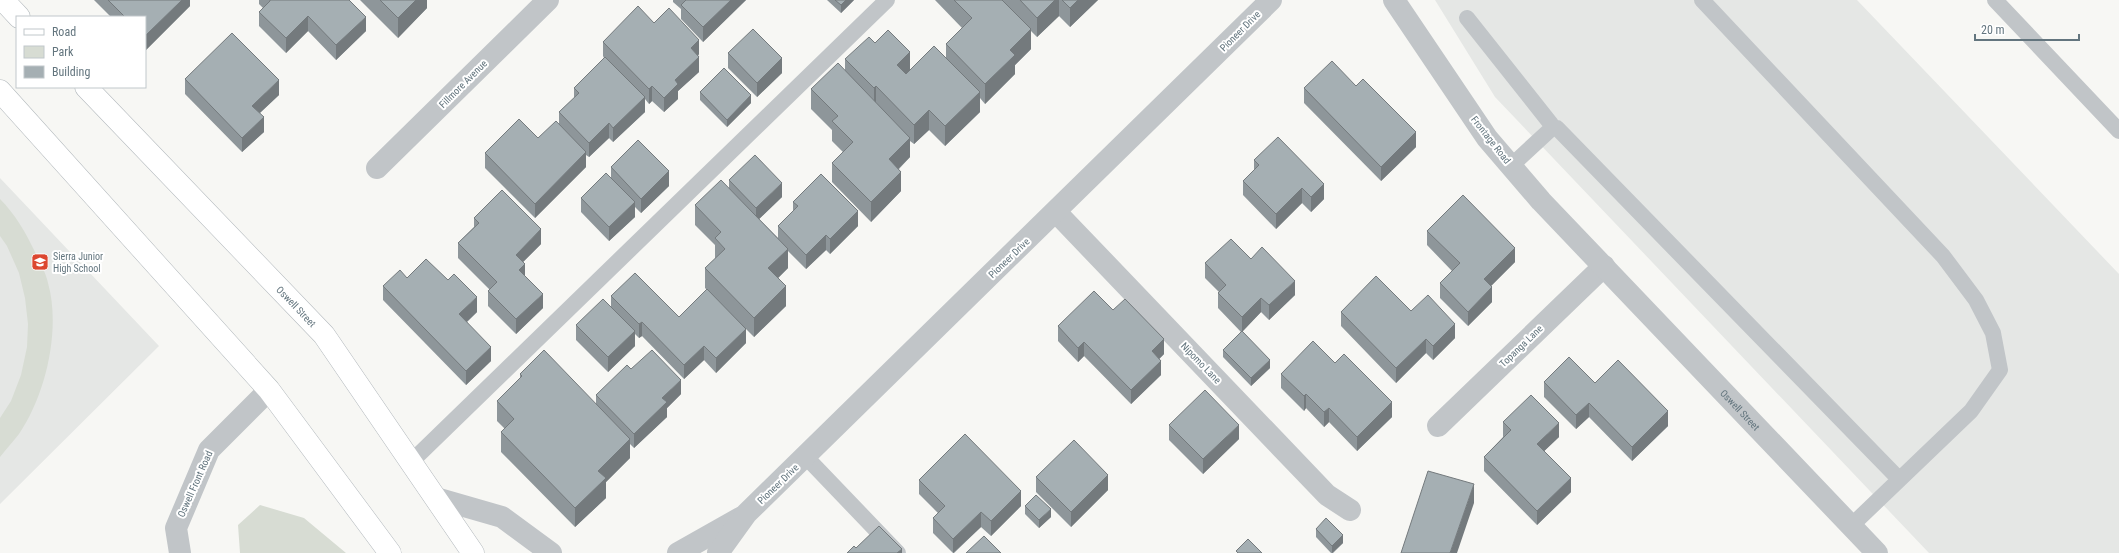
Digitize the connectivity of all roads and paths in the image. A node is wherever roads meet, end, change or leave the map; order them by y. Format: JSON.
{"nodes":[{"id":1,"x":3,"y":0,"type":"edge"},
{"id":2,"x":548,"y":0,"type":"edge"},
{"id":3,"x":887,"y":0,"type":"edge"},
{"id":4,"x":1271,"y":0,"type":"edge"},
{"id":5,"x":1394,"y":0,"type":"edge"},
{"id":6,"x":1702,"y":0,"type":"edge"},
{"id":7,"x":1995,"y":0,"type":"edge"},
{"id":8,"x":18,"y":16,"type":"edge"},
{"id":9,"x":1467,"y":18,"type":"dead end"},
{"id":10,"x":87,"y":88,"type":"edge"},
{"id":11,"x":0,"y":91,"type":"edge"},
{"id":12,"x":1551,"y":129,"type":"junction"},
{"id":13,"x":2119,"y":131,"type":"edge"},
{"id":14,"x":1511,"y":166,"type":"junction"},
{"id":15,"x":377,"y":168,"type":"dead end"},
{"id":16,"x":1056,"y":212,"type":"junction"},
{"id":17,"x":1604,"y":266,"type":"junction"},
{"id":18,"x":269,"y":390,"type":"junction"},
{"id":19,"x":1438,"y":426,"type":"dead end"},
{"id":20,"x":806,"y":457,"type":"junction"},
{"id":21,"x":411,"y":462,"type":"junction"},
{"id":22,"x":1899,"y":479,"type":"junction"},
{"id":23,"x":436,"y":498,"type":"junction"},
{"id":24,"x":1350,"y":510,"type":"dead end"},
{"id":25,"x":746,"y":514,"type":"junction"},
{"id":26,"x":1851,"y":526,"type":"junction"},
{"id":27,"x":180,"y":553,"type":"edge"},
{"id":28,"x":390,"y":553,"type":"edge"},
{"id":29,"x":473,"y":553,"type":"edge"},
{"id":30,"x":552,"y":553,"type":"edge"},
{"id":31,"x":678,"y":553,"type":"edge"},
{"id":32,"x":718,"y":553,"type":"edge"},
{"id":33,"x":898,"y":553,"type":"edge"},
{"id":34,"x":1877,"y":553,"type":"edge"}],
"edges":[{"from":1,"to":8,"type":"main road"},
{"from":2,"to":15,"type":"street","name":"Fillmore Avenue"},
{"from":3,"to":21,"type":"lane"},
{"from":4,"to":16,"type":"street","name":"Pioneer Drive"},
{"from":5,"to":14,"type":"street","name":"Frontage Road"},
{"from":6,"to":22,"type":"lane"},
{"from":7,"to":13,"type":"lane"},
{"from":9,"to":12,"type":"lane"},
{"from":10,"to":21,"type":"main road","name":"Oswell Street"},
{"from":11,"to":18,"type":"main road"},
{"from":12,"to":14,"type":"lane"},
{"from":12,"to":22,"type":"lane"},
{"from":14,"to":17,"type":"street","name":"Frontage Road"},
{"from":16,"to":20,"type":"street","name":"Pioneer Drive"},
{"from":16,"to":24,"type":"street","name":"Nipomo Lane"},
{"from":17,"to":19,"type":"street","name":"Topanga Lane"},
{"from":17,"to":26,"type":"street","name":"Oswell Street"},
{"from":18,"to":27,"type":"street","name":"Oswell Front Road"},
{"from":18,"to":28,"type":"main road"},
{"from":20,"to":25,"type":"street","name":"Pioneer Drive"},
{"from":20,"to":33,"type":"lane"},
{"from":21,"to":23,"type":"main road","name":"Oswell Street"},
{"from":22,"to":26,"type":"lane"},
{"from":23,"to":29,"type":"main road","name":"Oswell Street"},
{"from":23,"to":30,"type":"street"},
{"from":25,"to":31,"type":"street","name":"Pioneer Drive"},
{"from":25,"to":32,"type":"street","name":"Pioneer Drive"},
{"from":26,"to":34,"type":"street","name":"Oswell Street"}]}
